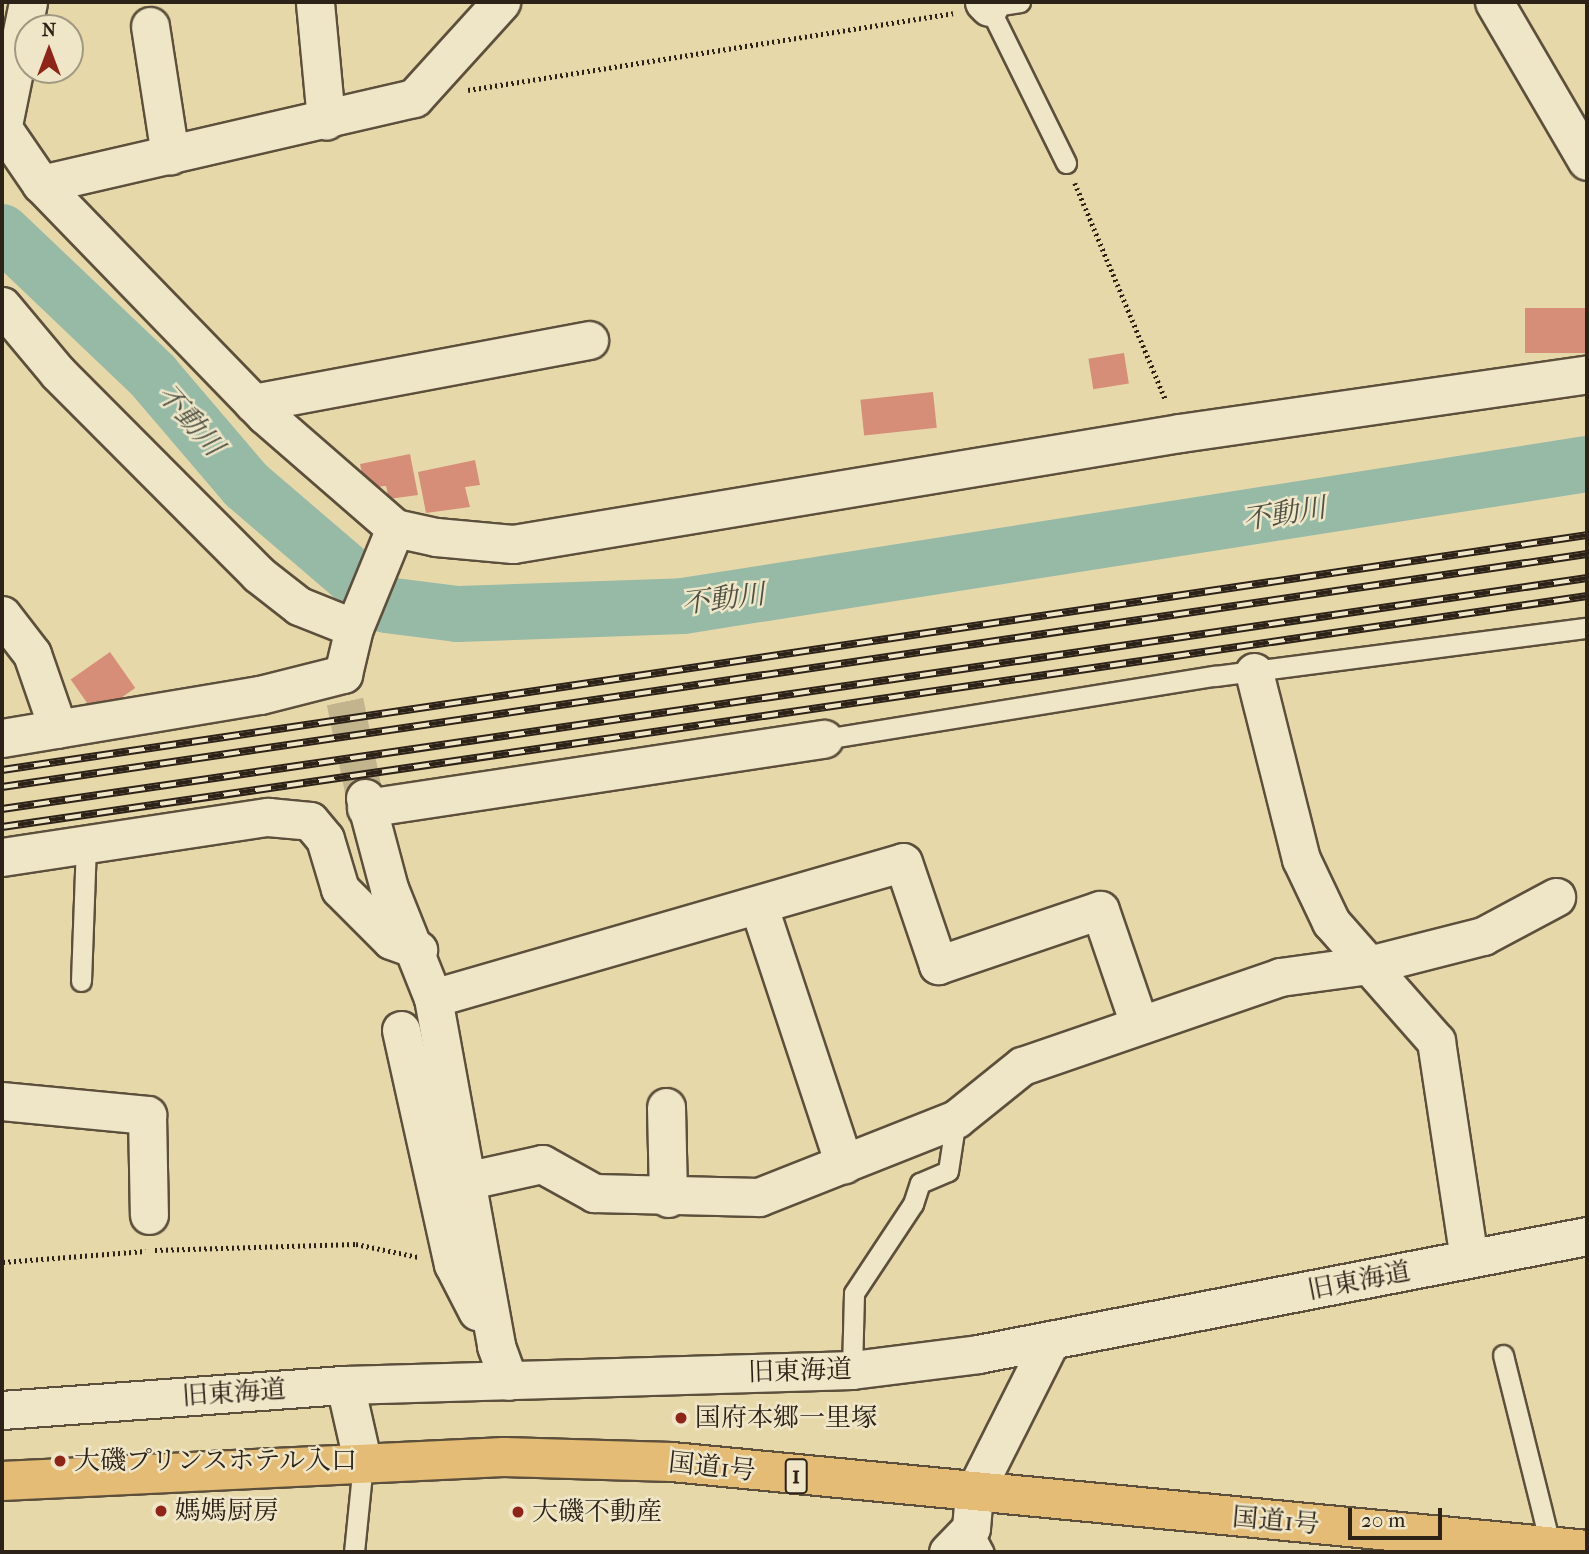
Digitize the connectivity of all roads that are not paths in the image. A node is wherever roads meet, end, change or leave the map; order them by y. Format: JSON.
{"nodes":[{"id":1,"x":28,"y":2,"type":"edge"},
{"id":2,"x":501,"y":2,"type":"edge"},
{"id":3,"x":1494,"y":2,"type":"edge"},
{"id":4,"x":315,"y":3,"type":"edge"},
{"id":5,"x":998,"y":4,"type":"edge"},
{"id":6,"x":149,"y":26,"type":"dead end"},
{"id":7,"x":326,"y":120,"type":"junction"},
{"id":8,"x":2,"y":129,"type":"edge"},
{"id":9,"x":170,"y":155,"type":"junction"},
{"id":10,"x":1587,"y":161,"type":"edge"},
{"id":11,"x":1066,"y":163,"type":"road end"},
{"id":12,"x":41,"y":184,"type":"junction"},
{"id":13,"x":2,"y":306,"type":"edge"},
{"id":14,"x":589,"y":340,"type":"dead end"},
{"id":15,"x":1587,"y":374,"type":"edge"},
{"id":16,"x":253,"y":403,"type":"junction"},
{"id":17,"x":395,"y":528,"type":"junction"},
{"id":18,"x":2,"y":615,"type":"edge"},
{"id":19,"x":354,"y":628,"type":"junction"},
{"id":20,"x":1587,"y":628,"type":"edge"},
{"id":21,"x":1254,"y":672,"type":"junction"},
{"id":22,"x":58,"y":729,"type":"junction"},
{"id":23,"x":2,"y":738,"type":"edge"},
{"id":24,"x":824,"y":739,"type":"joint"},
{"id":25,"x":86,"y":844,"type":"junction"},
{"id":26,"x":2,"y":857,"type":"edge"},
{"id":27,"x":1556,"y":897,"type":"dead end"},
{"id":28,"x":759,"y":906,"type":"junction"},
{"id":29,"x":418,"y":950,"type":"junction"},
{"id":30,"x":1369,"y":965,"type":"junction"},
{"id":31,"x":80,"y":981,"type":"dead end"},
{"id":32,"x":433,"y":999,"type":"junction"},
{"id":33,"x":1139,"y":1024,"type":"junction"},
{"id":34,"x":401,"y":1030,"type":"dead end"},
{"id":35,"x":2,"y":1101,"type":"edge"},
{"id":36,"x":667,"y":1107,"type":"dead end"},
{"id":37,"x":956,"y":1119,"type":"junction"},
{"id":38,"x":844,"y":1164,"type":"junction"},
{"id":39,"x":465,"y":1181,"type":"junction"},
{"id":40,"x":668,"y":1198,"type":"junction"},
{"id":41,"x":149,"y":1215,"type":"dead end"},
{"id":42,"x":1587,"y":1236,"type":"edge"},
{"id":43,"x":1469,"y":1259,"type":"junction"},
{"id":44,"x":1051,"y":1340,"type":"junction"},
{"id":45,"x":496,"y":1346,"type":"junction"},
{"id":46,"x":1503,"y":1355,"type":"dead end"},
{"id":47,"x":852,"y":1370,"type":"junction"},
{"id":48,"x":509,"y":1381,"type":"junction"},
{"id":49,"x":345,"y":1385,"type":"junction"},
{"id":50,"x":2,"y":1410,"type":"edge"},
{"id":51,"x":363,"y":1464,"type":"junction"},
{"id":52,"x":2,"y":1481,"type":"edge"},
{"id":53,"x":969,"y":1531,"type":"edge"},
{"id":54,"x":1564,"y":1550,"type":"edge"},
{"id":55,"x":354,"y":1552,"type":"edge"}],
"edges":[{"from":1,"to":8,"type":"street"},
{"from":2,"to":7,"type":"street"},
{"from":3,"to":10,"type":"street"},
{"from":4,"to":7,"type":"street"},
{"from":5,"to":11,"type":"lane"},
{"from":6,"to":9,"type":"street"},
{"from":7,"to":9,"type":"street"},
{"from":8,"to":12,"type":"street"},
{"from":9,"to":12,"type":"street"},
{"from":12,"to":16,"type":"street"},
{"from":13,"to":19,"type":"street"},
{"from":14,"to":16,"type":"street"},
{"from":15,"to":17,"type":"street"},
{"from":16,"to":17,"type":"street"},
{"from":17,"to":19,"type":"street"},
{"from":18,"to":22,"type":"street"},
{"from":19,"to":22,"type":"street"},
{"from":20,"to":21,"type":"lane"},
{"from":21,"to":24,"type":"lane"},
{"from":21,"to":30,"type":"street"},
{"from":22,"to":23,"type":"street"},
{"from":24,"to":29,"type":"street"},
{"from":25,"to":26,"type":"street"},
{"from":25,"to":29,"type":"street"},
{"from":25,"to":31,"type":"lane"},
{"from":27,"to":30,"type":"street"},
{"from":28,"to":32,"type":"street"},
{"from":28,"to":33,"type":"street"},
{"from":28,"to":38,"type":"street"},
{"from":29,"to":32,"type":"street"},
{"from":30,"to":33,"type":"street"},
{"from":30,"to":43,"type":"street"},
{"from":32,"to":39,"type":"street"},
{"from":33,"to":37,"type":"street"},
{"from":34,"to":45,"type":"street"},
{"from":35,"to":41,"type":"street"},
{"from":36,"to":40,"type":"street"},
{"from":37,"to":38,"type":"street"},
{"from":37,"to":47,"type":"lane"},
{"from":38,"to":40,"type":"street"},
{"from":39,"to":40,"type":"street"},
{"from":39,"to":45,"type":"street"},
{"from":42,"to":43,"type":"street","name":"旧東海道"},
{"from":43,"to":44,"type":"street","name":"旧東海道"},
{"from":44,"to":47,"type":"street","name":"旧東海道"},
{"from":44,"to":53,"type":"street"},
{"from":45,"to":48,"type":"street"},
{"from":46,"to":54,"type":"lane"},
{"from":47,"to":48,"type":"street","name":"旧東海道"},
{"from":48,"to":49,"type":"street","name":"旧東海道"},
{"from":49,"to":50,"type":"street","name":"旧東海道"},
{"from":49,"to":51,"type":"street"},
{"from":51,"to":52,"type":"highway","name":"国道1号","number":"1"},
{"from":51,"to":53,"type":"highway","name":"国道1号","number":"1"},
{"from":51,"to":55,"type":"lane"},
{"from":53,"to":54,"type":"highway","name":"国道1号","number":"1"}]}
